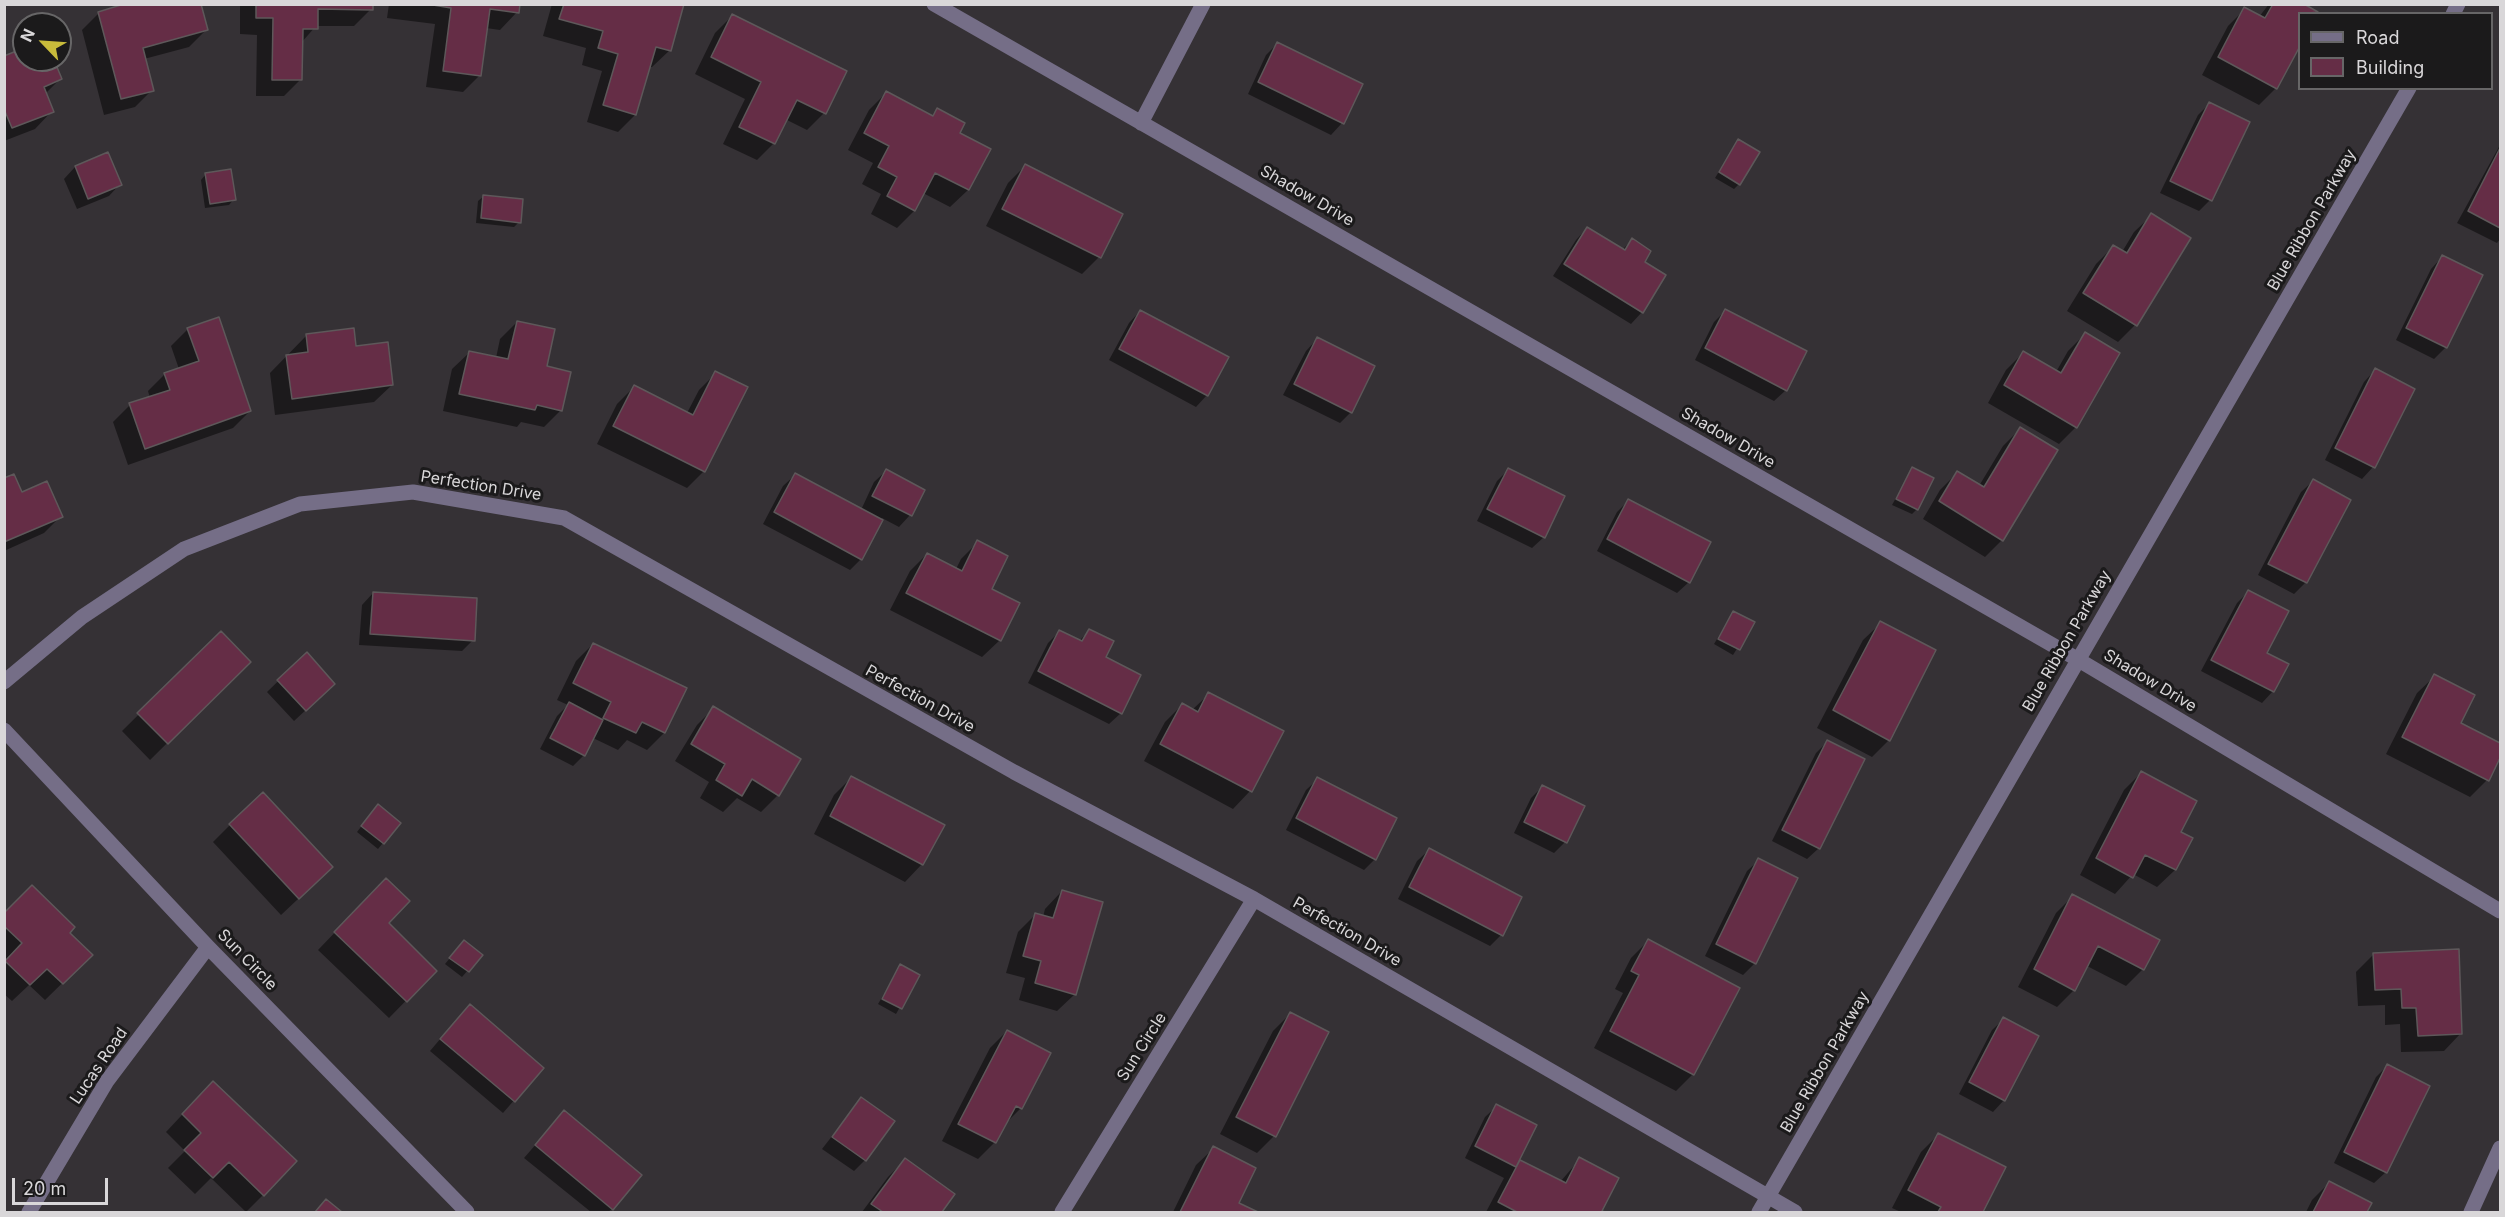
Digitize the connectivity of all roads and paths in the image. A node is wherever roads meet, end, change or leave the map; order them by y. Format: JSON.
{"nodes":[{"id":1,"x":934,"y":4,"type":"edge"},
{"id":2,"x":1203,"y":4,"type":"edge"},
{"id":3,"x":2408,"y":90,"type":"edge"},
{"id":4,"x":1141,"y":123,"type":"junction"},
{"id":5,"x":2077,"y":659,"type":"junction"},
{"id":6,"x":4,"y":682,"type":"edge"},
{"id":7,"x":4,"y":730,"type":"edge"},
{"id":8,"x":1254,"y":899,"type":"junction"},
{"id":9,"x":2500,"y":911,"type":"edge"},
{"id":10,"x":208,"y":947,"type":"junction"},
{"id":11,"x":2500,"y":1148,"type":"edge"},
{"id":12,"x":1768,"y":1197,"type":"junction"},
{"id":13,"x":30,"y":1212,"type":"edge"},
{"id":14,"x":467,"y":1212,"type":"edge"},
{"id":15,"x":1062,"y":1212,"type":"edge"},
{"id":16,"x":1760,"y":1212,"type":"edge"},
{"id":17,"x":1795,"y":1212,"type":"edge"},
{"id":18,"x":2471,"y":1212,"type":"edge"}],
"edges":[{"from":1,"to":4,"type":"street","name":"Shadow Drive"},
{"from":2,"to":4,"type":"street"},
{"from":3,"to":5,"type":"street","name":"Blue Ribbon Parkway"},
{"from":4,"to":5,"type":"street","name":"Shadow Drive"},
{"from":5,"to":9,"type":"street","name":"Shadow Drive"},
{"from":5,"to":12,"type":"street","name":"Blue Ribbon Parkway"},
{"from":6,"to":8,"type":"street","name":"Perfection Drive"},
{"from":7,"to":10,"type":"street","name":"Sun Circle"},
{"from":8,"to":12,"type":"street","name":"Perfection Drive"},
{"from":8,"to":15,"type":"street","name":"Sun Circle"},
{"from":10,"to":13,"type":"street","name":"Lucas Road"},
{"from":10,"to":14,"type":"street","name":"Sun Circle"},
{"from":11,"to":18,"type":"street"},
{"from":12,"to":16,"type":"street","name":"Blue Ribbon Parkway"},
{"from":12,"to":17,"type":"street","name":"Perfection Drive"}]}
